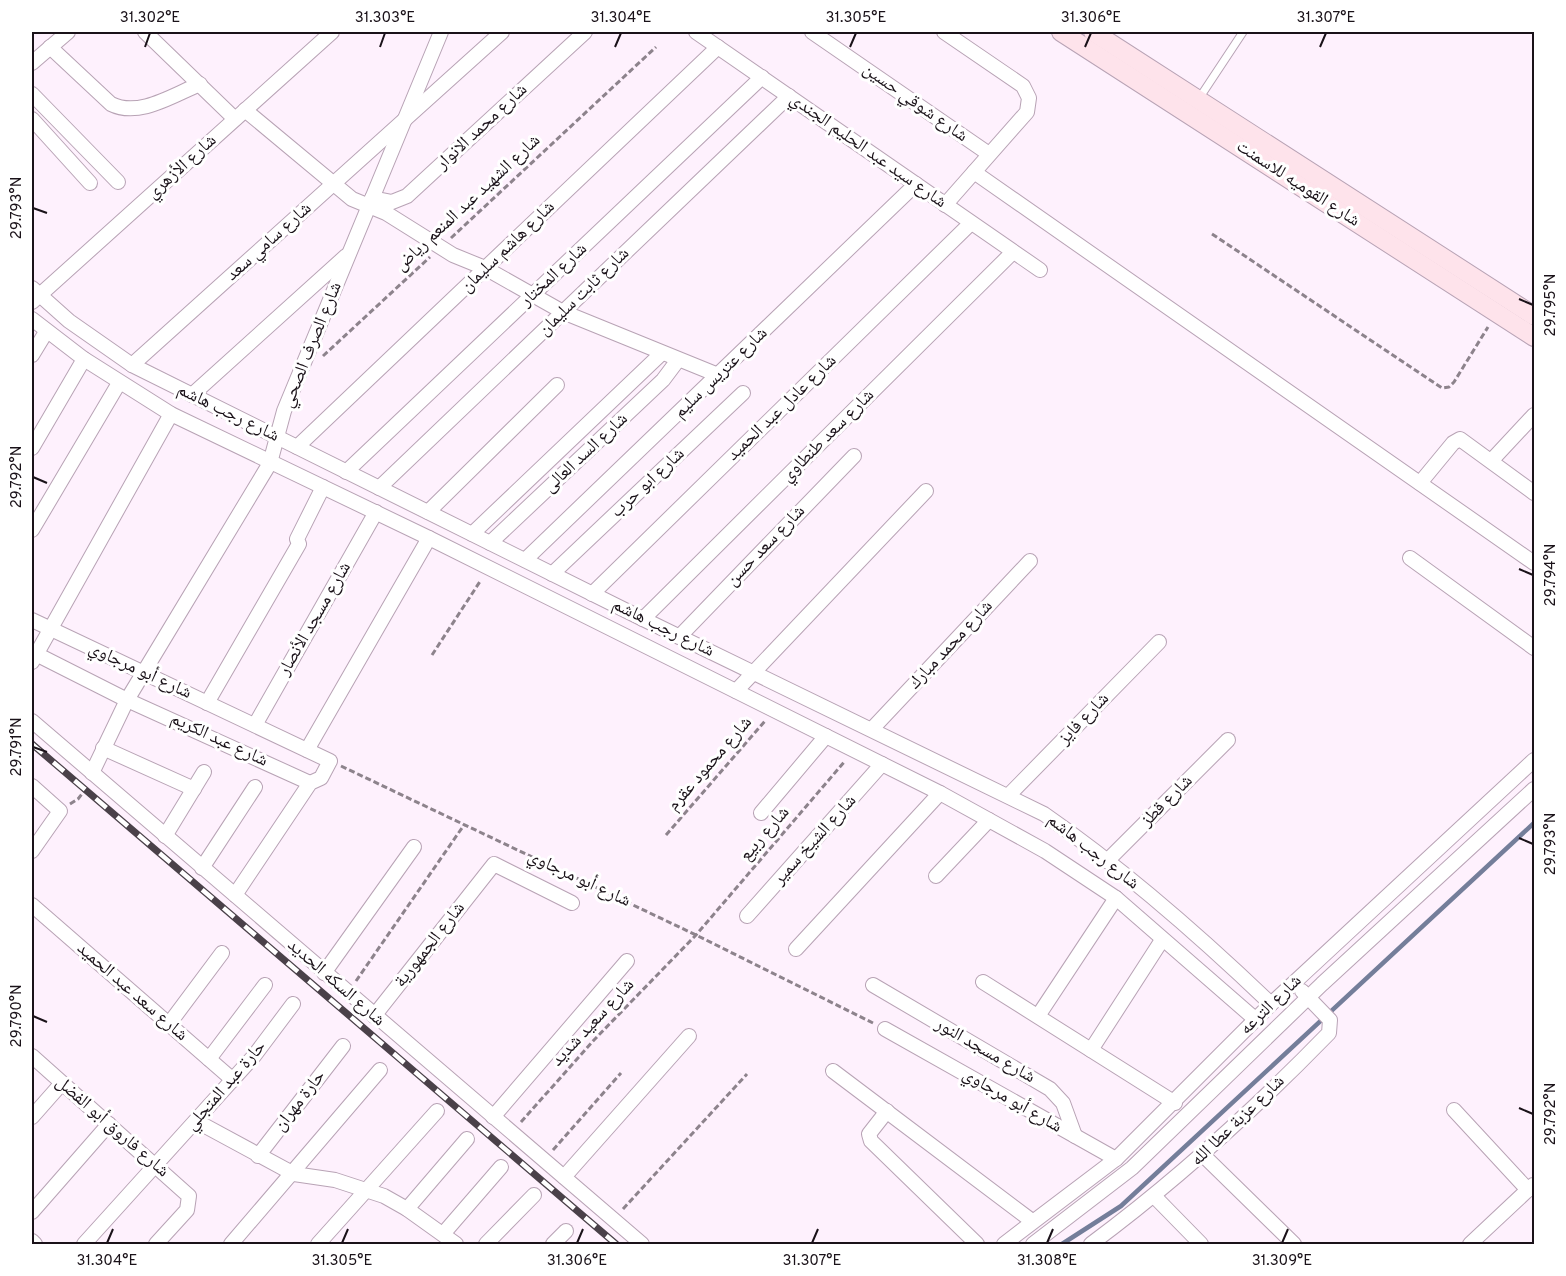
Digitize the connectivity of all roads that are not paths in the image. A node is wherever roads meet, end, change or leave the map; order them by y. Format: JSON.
{"nodes":[{"id":1,"x":145,"y":32,"type":"edge"},
{"id":2,"x":332,"y":32,"type":"edge"},
{"id":3,"x":441,"y":32,"type":"edge"},
{"id":4,"x":502,"y":32,"type":"edge"},
{"id":5,"x":585,"y":32,"type":"edge"},
{"id":6,"x":696,"y":32,"type":"edge"},
{"id":7,"x":812,"y":32,"type":"edge"},
{"id":8,"x":944,"y":32,"type":"edge"},
{"id":9,"x":1061,"y":32,"type":"edge"},
{"id":10,"x":1093,"y":32,"type":"edge"},
{"id":11,"x":1243,"y":32,"type":"edge"},
{"id":12,"x":58,"y":37,"type":"edge"},
{"id":13,"x":718,"y":47,"type":"junction"},
{"id":14,"x":32,"y":63,"type":"edge"},
{"id":15,"x":762,"y":77,"type":"junction"},
{"id":16,"x":200,"y":84,"type":"junction"},
{"id":17,"x":32,"y":94,"type":"edge"},
{"id":18,"x":789,"y":96,"type":"junction"},
{"id":19,"x":1194,"y":107,"type":"junction"},
{"id":20,"x":240,"y":114,"type":"junction"},
{"id":21,"x":32,"y":119,"type":"edge"},
{"id":22,"x":405,"y":119,"type":"junction"},
{"id":23,"x":989,"y":154,"type":"junction"},
{"id":24,"x":974,"y":172,"type":"junction"},
{"id":25,"x":118,"y":182,"type":"dead end"},
{"id":26,"x":90,"y":183,"type":"dead end"},
{"id":27,"x":332,"y":184,"type":"junction"},
{"id":28,"x":916,"y":184,"type":"junction"},
{"id":29,"x":370,"y":202,"type":"junction"},
{"id":30,"x":945,"y":205,"type":"junction"},
{"id":31,"x":971,"y":223,"type":"junction"},
{"id":32,"x":1013,"y":252,"type":"junction"},
{"id":33,"x":349,"y":253,"type":"junction"},
{"id":34,"x":485,"y":268,"type":"junction"},
{"id":35,"x":1040,"y":270,"type":"dead end"},
{"id":36,"x":1466,"y":282,"type":"junction"},
{"id":37,"x":34,"y":295,"type":"edge"},
{"id":38,"x":532,"y":296,"type":"junction"},
{"id":39,"x":563,"y":312,"type":"junction"},
{"id":40,"x":1534,"y":316,"type":"edge"},
{"id":41,"x":32,"y":319,"type":"edge"},
{"id":42,"x":46,"y":332,"type":"junction"},
{"id":43,"x":1534,"y":337,"type":"edge"},
{"id":44,"x":662,"y":353,"type":"junction"},
{"id":45,"x":32,"y":355,"type":"edge"},
{"id":46,"x":84,"y":359,"type":"junction"},
{"id":47,"x":678,"y":360,"type":"junction"},
{"id":48,"x":132,"y":365,"type":"junction"},
{"id":49,"x":718,"y":375,"type":"junction"},
{"id":50,"x":119,"y":383,"type":"junction"},
{"id":51,"x":557,"y":385,"type":"dead end"},
{"id":52,"x":743,"y":393,"type":"dead end"},
{"id":53,"x":192,"y":395,"type":"junction"},
{"id":54,"x":171,"y":414,"type":"junction"},
{"id":55,"x":1534,"y":415,"type":"edge"},
{"id":56,"x":277,"y":437,"type":"junction"},
{"id":57,"x":297,"y":447,"type":"junction"},
{"id":58,"x":32,"y":448,"type":"edge"},
{"id":59,"x":854,"y":456,"type":"dead end"},
{"id":60,"x":1492,"y":460,"type":"junction"},
{"id":61,"x":270,"y":463,"type":"junction"},
{"id":62,"x":346,"y":472,"type":"junction"},
{"id":63,"x":1420,"y":483,"type":"junction"},
{"id":64,"x":323,"y":487,"type":"junction"},
{"id":65,"x":379,"y":488,"type":"junction"},
{"id":66,"x":926,"y":491,"type":"dead end"},
{"id":67,"x":1534,"y":493,"type":"edge"},
{"id":68,"x":376,"y":512,"type":"junction"},
{"id":69,"x":428,"y":512,"type":"junction"},
{"id":70,"x":32,"y":530,"type":"edge"},
{"id":71,"x":472,"y":534,"type":"junction"},
{"id":72,"x":429,"y":538,"type":"junction"},
{"id":73,"x":490,"y":543,"type":"junction"},
{"id":74,"x":1410,"y":558,"type":"dead end"},
{"id":75,"x":525,"y":560,"type":"junction"},
{"id":76,"x":1030,"y":561,"type":"dead end"},
{"id":77,"x":1534,"y":563,"type":"edge"},
{"id":78,"x":552,"y":574,"type":"junction"},
{"id":79,"x":592,"y":594,"type":"junction"},
{"id":80,"x":642,"y":619,"type":"junction"},
{"id":81,"x":32,"y":620,"type":"edge"},
{"id":82,"x":50,"y":629,"type":"junction"},
{"id":83,"x":679,"y":637,"type":"junction"},
{"id":84,"x":1159,"y":642,"type":"dead end"},
{"id":85,"x":1534,"y":648,"type":"edge"},
{"id":86,"x":34,"y":658,"type":"edge"},
{"id":87,"x":754,"y":672,"type":"junction"},
{"id":88,"x":144,"y":673,"type":"junction"},
{"id":89,"x":736,"y":692,"type":"junction"},
{"id":90,"x":128,"y":700,"type":"junction"},
{"id":91,"x":207,"y":703,"type":"junction"},
{"id":92,"x":32,"y":721,"type":"edge"},
{"id":93,"x":255,"y":725,"type":"junction"},
{"id":94,"x":872,"y":729,"type":"junction"},
{"id":95,"x":826,"y":736,"type":"junction"},
{"id":96,"x":1227,"y":740,"type":"dead end"},
{"id":97,"x":103,"y":748,"type":"junction"},
{"id":98,"x":307,"y":750,"type":"junction"},
{"id":99,"x":1534,"y":760,"type":"edge"},
{"id":100,"x":882,"y":764,"type":"junction"},
{"id":101,"x":204,"y":772,"type":"dead end"},
{"id":102,"x":92,"y":773,"type":"junction"},
{"id":103,"x":310,"y":783,"type":"junction"},
{"id":104,"x":32,"y":786,"type":"edge"},
{"id":105,"x":255,"y":787,"type":"dead end"},
{"id":106,"x":194,"y":789,"type":"junction"},
{"id":107,"x":1534,"y":789,"type":"edge"},
{"id":108,"x":940,"y":793,"type":"junction"},
{"id":109,"x":1009,"y":795,"type":"junction"},
{"id":110,"x":761,"y":813,"type":"dead end"},
{"id":111,"x":989,"y":820,"type":"junction"},
{"id":112,"x":165,"y":836,"type":"junction"},
{"id":113,"x":414,"y":847,"type":"dead end"},
{"id":114,"x":32,"y":851,"type":"edge"},
{"id":115,"x":1112,"y":865,"type":"junction"},
{"id":116,"x":202,"y":868,"type":"junction"},
{"id":117,"x":936,"y":876,"type":"dead end"},
{"id":118,"x":1099,"y":886,"type":"junction"},
{"id":119,"x":235,"y":895,"type":"junction"},
{"id":120,"x":1116,"y":898,"type":"junction"},
{"id":121,"x":572,"y":903,"type":"dead end"},
{"id":122,"x":32,"y":905,"type":"edge"},
{"id":123,"x":747,"y":916,"type":"dead end"},
{"id":124,"x":1162,"y":940,"type":"junction"},
{"id":125,"x":796,"y":949,"type":"dead end"},
{"id":126,"x":222,"y":952,"type":"dead end"},
{"id":127,"x":627,"y":961,"type":"dead end"},
{"id":128,"x":324,"y":973,"type":"junction"},
{"id":129,"x":983,"y":982,"type":"dead end"},
{"id":130,"x":1294,"y":983,"type":"junction"},
{"id":131,"x":265,"y":985,"type":"dead end"},
{"id":132,"x":873,"y":985,"type":"dead end"},
{"id":133,"x":1312,"y":1001,"type":"junction"},
{"id":134,"x":293,"y":1004,"type":"dead end"},
{"id":135,"x":1271,"y":1004,"type":"junction"},
{"id":136,"x":374,"y":1016,"type":"junction"},
{"id":137,"x":1038,"y":1016,"type":"junction"},
{"id":138,"x":1255,"y":1019,"type":"junction"},
{"id":139,"x":168,"y":1024,"type":"junction"},
{"id":140,"x":885,"y":1029,"type":"road end"},
{"id":141,"x":689,"y":1036,"type":"dead end"},
{"id":142,"x":343,"y":1046,"type":"dead end"},
{"id":143,"x":1091,"y":1050,"type":"junction"},
{"id":144,"x":32,"y":1056,"type":"edge"},
{"id":145,"x":209,"y":1059,"type":"junction"},
{"id":146,"x":380,"y":1070,"type":"dead end"},
{"id":147,"x":832,"y":1071,"type":"dead end"},
{"id":148,"x":233,"y":1080,"type":"junction"},
{"id":149,"x":62,"y":1083,"type":"junction"},
{"id":150,"x":1175,"y":1103,"type":"junction"},
{"id":151,"x":1454,"y":1110,"type":"dead end"},
{"id":152,"x":437,"y":1111,"type":"dead end"},
{"id":153,"x":887,"y":1111,"type":"junction"},
{"id":154,"x":32,"y":1117,"type":"edge"},
{"id":155,"x":493,"y":1117,"type":"junction"},
{"id":156,"x":196,"y":1121,"type":"junction"},
{"id":157,"x":109,"y":1124,"type":"junction"},
{"id":158,"x":1075,"y":1136,"type":"junction"},
{"id":159,"x":468,"y":1139,"type":"dead end"},
{"id":160,"x":1203,"y":1155,"type":"junction"},
{"id":161,"x":258,"y":1156,"type":"junction"},
{"id":162,"x":1116,"y":1160,"type":"junction"},
{"id":163,"x":155,"y":1165,"type":"junction"},
{"id":164,"x":501,"y":1167,"type":"dead end"},
{"id":165,"x":294,"y":1174,"type":"junction"},
{"id":166,"x":564,"y":1177,"type":"junction"},
{"id":167,"x":1531,"y":1187,"type":"edge"},
{"id":168,"x":367,"y":1190,"type":"junction"},
{"id":169,"x":534,"y":1195,"type":"dead end"},
{"id":170,"x":1155,"y":1197,"type":"junction"},
{"id":171,"x":408,"y":1209,"type":"junction"},
{"id":172,"x":32,"y":1212,"type":"edge"},
{"id":173,"x":1032,"y":1221,"type":"junction"},
{"id":174,"x":566,"y":1230,"type":"dead end"},
{"id":175,"x":442,"y":1234,"type":"junction"},
{"id":176,"x":32,"y":1241,"type":"edge"},
{"id":177,"x":35,"y":1245,"type":"edge"},
{"id":178,"x":84,"y":1245,"type":"edge"},
{"id":179,"x":156,"y":1245,"type":"edge"},
{"id":180,"x":231,"y":1245,"type":"edge"},
{"id":181,"x":318,"y":1245,"type":"edge"},
{"id":182,"x":456,"y":1245,"type":"edge"},
{"id":183,"x":486,"y":1245,"type":"edge"},
{"id":184,"x":553,"y":1245,"type":"edge"},
{"id":185,"x":642,"y":1245,"type":"edge"},
{"id":186,"x":977,"y":1245,"type":"edge"},
{"id":187,"x":1004,"y":1245,"type":"edge"},
{"id":188,"x":1033,"y":1245,"type":"edge"},
{"id":189,"x":1091,"y":1245,"type":"edge"},
{"id":190,"x":1201,"y":1245,"type":"edge"},
{"id":191,"x":1293,"y":1245,"type":"edge"},
{"id":192,"x":1470,"y":1245,"type":"edge"}],
"edges":[{"from":1,"to":16,"type":"street"},
{"from":2,"to":20,"type":"street","name":"شارع الأزهري"},
{"from":3,"to":22,"type":"street","name":"شارع الصرف الصحي"},
{"from":4,"to":22,"type":"street","name":"شارع سامي سعد"},
{"from":5,"to":29,"type":"street","name":"شارع محمد الانوار"},
{"from":6,"to":13,"type":"street","name":"شارع سيد عبد الحليم الجندي"},
{"from":7,"to":23,"type":"street","name":"شارع شوقي حسين"},
{"from":8,"to":23,"type":"street"},
{"from":9,"to":19,"type":"main road","name":"شارع القوميه للاسمنت"},
{"from":10,"to":19,"type":"main road","name":"شارع القوميه للاسمنت"},
{"from":11,"to":19,"type":"lane"},
{"from":12,"to":14,"type":"street"},
{"from":12,"to":16,"type":"street"},
{"from":13,"to":15,"type":"street","name":"شارع سيد عبد الحليم الجندي"},
{"from":13,"to":34,"type":"street","name":"شارع هاشم سليمان"},
{"from":15,"to":18,"type":"street","name":"شارع سيد عبد الحليم الجندي"},
{"from":15,"to":38,"type":"street","name":"شارع المختار"},
{"from":16,"to":20,"type":"street"},
{"from":17,"to":25,"type":"street"},
{"from":18,"to":28,"type":"street","name":"شارع سيد عبد الحليم الجندي"},
{"from":18,"to":39,"type":"street","name":"شارع ثابت سليمان"},
{"from":19,"to":36,"type":"main road","name":"شارع القوميه للاسمنت"},
{"from":20,"to":27,"type":"street"},
{"from":20,"to":37,"type":"street","name":"شارع الأزهري"},
{"from":21,"to":26,"type":"street"},
{"from":22,"to":27,"type":"street","name":"شارع سامي سعد"},
{"from":22,"to":29,"type":"street","name":"شارع الصرف الصحي"},
{"from":23,"to":24,"type":"street"},
{"from":24,"to":30,"type":"street"},
{"from":24,"to":63,"type":"street"},
{"from":27,"to":29,"type":"street"},
{"from":27,"to":48,"type":"street","name":"شارع سامي سعد"},
{"from":28,"to":30,"type":"street","name":"شارع سيد عبد الحليم الجندي"},
{"from":28,"to":49,"type":"street","name":"شارع عتريس سليم"},
{"from":29,"to":33,"type":"street","name":"شارع الصرف الصحي"},
{"from":29,"to":34,"type":"street"},
{"from":30,"to":31,"type":"street","name":"شارع سيد عبد الحليم الجندي"},
{"from":31,"to":32,"type":"street","name":"شارع سيد عبد الحليم الجندي"},
{"from":31,"to":79,"type":"street","name":"شارع عادل عبد الحميد"},
{"from":32,"to":35,"type":"street","name":"شارع سيد عبد الحليم الجندي"},
{"from":32,"to":80,"type":"street","name":"شارع سعد طنطاوي"},
{"from":33,"to":53,"type":"street"},
{"from":33,"to":56,"type":"street","name":"شارع الصرف الصحي"},
{"from":34,"to":38,"type":"street"},
{"from":34,"to":57,"type":"street","name":"شارع هاشم سليمان"},
{"from":36,"to":40,"type":"main road","name":"شارع القوميه للاسمنت"},
{"from":36,"to":43,"type":"main road","name":"شارع القوميه للاسمنت"},
{"from":37,"to":48,"type":"street","name":"شارع رجب هاشم"},
{"from":38,"to":39,"type":"street"},
{"from":38,"to":62,"type":"street","name":"شارع المختار"},
{"from":39,"to":44,"type":"street"},
{"from":39,"to":65,"type":"street","name":"شارع ثابت سليمان"},
{"from":41,"to":42,"type":"street","name":"شارع رجب هاشم"},
{"from":42,"to":45,"type":"street"},
{"from":42,"to":46,"type":"street","name":"شارع رجب هاشم"},
{"from":44,"to":47,"type":"street"},
{"from":44,"to":71,"type":"street"},
{"from":46,"to":50,"type":"street","name":"شارع رجب هاشم"},
{"from":46,"to":58,"type":"street"},
{"from":47,"to":49,"type":"street"},
{"from":47,"to":73,"type":"street","name":"شارع السد العالى"},
{"from":48,"to":53,"type":"street","name":"شارع رجب هاشم"},
{"from":49,"to":75,"type":"street","name":"شارع عتريس سليم"},
{"from":50,"to":54,"type":"street","name":"شارع رجب هاشم"},
{"from":50,"to":70,"type":"street"},
{"from":51,"to":69,"type":"street"},
{"from":52,"to":78,"type":"street","name":"شارع ابو حرب"},
{"from":53,"to":56,"type":"street","name":"شارع رجب هاشم"},
{"from":54,"to":61,"type":"street","name":"شارع رجب هاشم"},
{"from":54,"to":82,"type":"street"},
{"from":55,"to":60,"type":"street"},
{"from":56,"to":57,"type":"street","name":"شارع رجب هاشم"},
{"from":56,"to":61,"type":"street","name":"شارع الصرف الصحي"},
{"from":57,"to":62,"type":"street","name":"شارع رجب هاشم"},
{"from":59,"to":83,"type":"street","name":"شارع سعد حسن"},
{"from":60,"to":63,"type":"street"},
{"from":60,"to":67,"type":"street"},
{"from":61,"to":64,"type":"street","name":"شارع رجب هاشم"},
{"from":61,"to":88,"type":"street","name":"شارع الصرف الصحي"},
{"from":62,"to":65,"type":"street","name":"شارع رجب هاشم"},
{"from":63,"to":77,"type":"street"},
{"from":64,"to":68,"type":"street","name":"شارع رجب هاشم"},
{"from":64,"to":91,"type":"street"},
{"from":65,"to":69,"type":"street","name":"شارع رجب هاشم"},
{"from":66,"to":87,"type":"street"},
{"from":68,"to":72,"type":"street","name":"شارع رجب هاشم"},
{"from":68,"to":93,"type":"street","name":"شارع مسجد الأنصار"},
{"from":69,"to":71,"type":"street","name":"شارع رجب هاشم"},
{"from":71,"to":73,"type":"street","name":"شارع رجب هاشم"},
{"from":72,"to":89,"type":"street","name":"شارع رجب هاشم"},
{"from":72,"to":98,"type":"street"},
{"from":73,"to":75,"type":"street","name":"شارع رجب هاشم"},
{"from":74,"to":85,"type":"street"},
{"from":75,"to":78,"type":"street","name":"شارع رجب هاشم"},
{"from":76,"to":94,"type":"street","name":"شارع محمد مبارك"},
{"from":78,"to":79,"type":"street","name":"شارع رجب هاشم"},
{"from":79,"to":80,"type":"street","name":"شارع رجب هاشم"},
{"from":80,"to":83,"type":"street","name":"شارع رجب هاشم"},
{"from":81,"to":82,"type":"street","name":"شارع أبو مرجاوي"},
{"from":82,"to":86,"type":"street"},
{"from":82,"to":88,"type":"street","name":"شارع أبو مرجاوي"},
{"from":83,"to":87,"type":"street","name":"شارع رجب هاشم"},
{"from":84,"to":109,"type":"street","name":"شارع فايز"},
{"from":86,"to":90,"type":"street","name":"شارع عبد الكريم"},
{"from":87,"to":89,"type":"street"},
{"from":87,"to":94,"type":"street","name":"شارع رجب هاشم"},
{"from":88,"to":90,"type":"street","name":"شارع الصرف الصحي"},
{"from":88,"to":91,"type":"street","name":"شارع أبو مرجاوي"},
{"from":89,"to":95,"type":"street","name":"شارع رجب هاشم"},
{"from":90,"to":97,"type":"street","name":"شارع الصرف الصحي"},
{"from":90,"to":103,"type":"street","name":"شارع عبد الكريم"},
{"from":91,"to":93,"type":"street","name":"شارع أبو مرجاوي"},
{"from":92,"to":102,"type":"street","name":"شارع السكه الحديد"},
{"from":93,"to":98,"type":"street","name":"شارع أبو مرجاوي"},
{"from":94,"to":109,"type":"street","name":"شارع رجب هاشم"},
{"from":95,"to":100,"type":"street","name":"شارع رجب هاشم"},
{"from":95,"to":110,"type":"street"},
{"from":96,"to":115,"type":"street","name":"شارع قطز"},
{"from":97,"to":102,"type":"street","name":"شارع الصرف الصحي"},
{"from":97,"to":106,"type":"street"},
{"from":98,"to":103,"type":"street","name":"شارع أبو مرجاوي"},
{"from":99,"to":130,"type":"street","name":"شارع الترعه"},
{"from":100,"to":108,"type":"street","name":"شارع رجب هاشم"},
{"from":100,"to":123,"type":"street","name":"شارع الشيخ سمير"},
{"from":101,"to":106,"type":"street"},
{"from":102,"to":112,"type":"street","name":"شارع السكه الحديد"},
{"from":103,"to":119,"type":"street"},
{"from":104,"to":114,"type":"street"},
{"from":105,"to":116,"type":"street"},
{"from":106,"to":112,"type":"street"},
{"from":107,"to":133,"type":"street","name":"شارع الترعه"},
{"from":108,"to":111,"type":"street","name":"شارع رجب هاشم"},
{"from":108,"to":125,"type":"street"},
{"from":109,"to":115,"type":"street","name":"شارع رجب هاشم"},
{"from":111,"to":117,"type":"street"},
{"from":111,"to":118,"type":"street","name":"شارع رجب هاشم"},
{"from":112,"to":116,"type":"street","name":"شارع السكه الحديد"},
{"from":113,"to":128,"type":"street"},
{"from":115,"to":118,"type":"street","name":"شارع قطز"},
{"from":115,"to":135,"type":"street","name":"شارع رجب هاشم"},
{"from":116,"to":119,"type":"street","name":"شارع السكه الحديد"},
{"from":118,"to":120,"type":"street","name":"شارع رجب هاشم"},
{"from":119,"to":128,"type":"street","name":"شارع السكه الحديد"},
{"from":120,"to":124,"type":"street","name":"شارع رجب هاشم"},
{"from":120,"to":137,"type":"street"},
{"from":121,"to":136,"type":"street","name":"شارع الجمهورية"},
{"from":122,"to":139,"type":"street","name":"شارع سعد عبد الحميد"},
{"from":124,"to":138,"type":"street","name":"شارع رجب هاشم"},
{"from":124,"to":143,"type":"street"},
{"from":126,"to":139,"type":"street"},
{"from":127,"to":155,"type":"street"},
{"from":128,"to":136,"type":"street","name":"شارع السكه الحديد"},
{"from":129,"to":137,"type":"street"},
{"from":130,"to":133,"type":"street","name":"شارع عزبة عطا الله"},
{"from":130,"to":135,"type":"street","name":"شارع الترعه"},
{"from":131,"to":145,"type":"street"},
{"from":132,"to":158,"type":"street","name":"شارع مسجد النور"},
{"from":133,"to":160,"type":"street","name":"شارع عزبة عطا الله"},
{"from":133,"to":188,"type":"street","name":"شارع الترعه"},
{"from":134,"to":148,"type":"street","name":"حارة عبد المتجلي"},
{"from":135,"to":138,"type":"street","name":"شارع الترعه"},
{"from":136,"to":155,"type":"street","name":"شارع السكه الحديد"},
{"from":137,"to":143,"type":"street"},
{"from":138,"to":150,"type":"street","name":"شارع الترعه"},
{"from":139,"to":145,"type":"street","name":"شارع سعد عبد الحميد"},
{"from":140,"to":158,"type":"street","name":"شارع أبو مرجاوي"},
{"from":141,"to":166,"type":"street"},
{"from":142,"to":161,"type":"street","name":"حارة مهران"},
{"from":143,"to":150,"type":"street"},
{"from":144,"to":149,"type":"street","name":"شارع فاروق أبو الفضل"},
{"from":145,"to":148,"type":"street","name":"شارع سعد عبد الحميد"},
{"from":146,"to":165,"type":"street"},
{"from":147,"to":153,"type":"street"},
{"from":148,"to":156,"type":"street","name":"حارة عبد المتجلي"},
{"from":149,"to":154,"type":"street"},
{"from":149,"to":157,"type":"street","name":"شارع فاروق أبو الفضل"},
{"from":150,"to":162,"type":"street","name":"شارع الترعه"},
{"from":151,"to":167,"type":"street"},
{"from":152,"to":168,"type":"street"},
{"from":153,"to":173,"type":"street"},
{"from":153,"to":186,"type":"street"},
{"from":155,"to":166,"type":"street","name":"شارع السكه الحديد"},
{"from":156,"to":161,"type":"street"},
{"from":156,"to":163,"type":"street","name":"حارة عبد المتجلي"},
{"from":157,"to":163,"type":"street","name":"شارع فاروق أبو الفضل"},
{"from":157,"to":172,"type":"street"},
{"from":158,"to":162,"type":"street","name":"شارع أبو مرجاوي"},
{"from":159,"to":171,"type":"street"},
{"from":160,"to":170,"type":"street","name":"شارع عزبة عطا الله"},
{"from":160,"to":191,"type":"street"},
{"from":161,"to":165,"type":"street"},
{"from":162,"to":173,"type":"street","name":"شارع الترعه"},
{"from":163,"to":178,"type":"street","name":"حارة عبد المتجلي"},
{"from":163,"to":179,"type":"street","name":"شارع فاروق أبو الفضل"},
{"from":164,"to":175,"type":"street"},
{"from":165,"to":168,"type":"street"},
{"from":165,"to":180,"type":"street"},
{"from":166,"to":185,"type":"street","name":"شارع السكه الحديد"},
{"from":167,"to":192,"type":"street"},
{"from":168,"to":171,"type":"street"},
{"from":168,"to":181,"type":"street"},
{"from":169,"to":183,"type":"street"},
{"from":170,"to":189,"type":"street","name":"شارع عزبة عطا الله"},
{"from":170,"to":190,"type":"street"},
{"from":171,"to":175,"type":"street"},
{"from":173,"to":187,"type":"street","name":"شارع الترعه"},
{"from":174,"to":184,"type":"street"},
{"from":175,"to":182,"type":"street"},
{"from":176,"to":177,"type":"street"}]}
